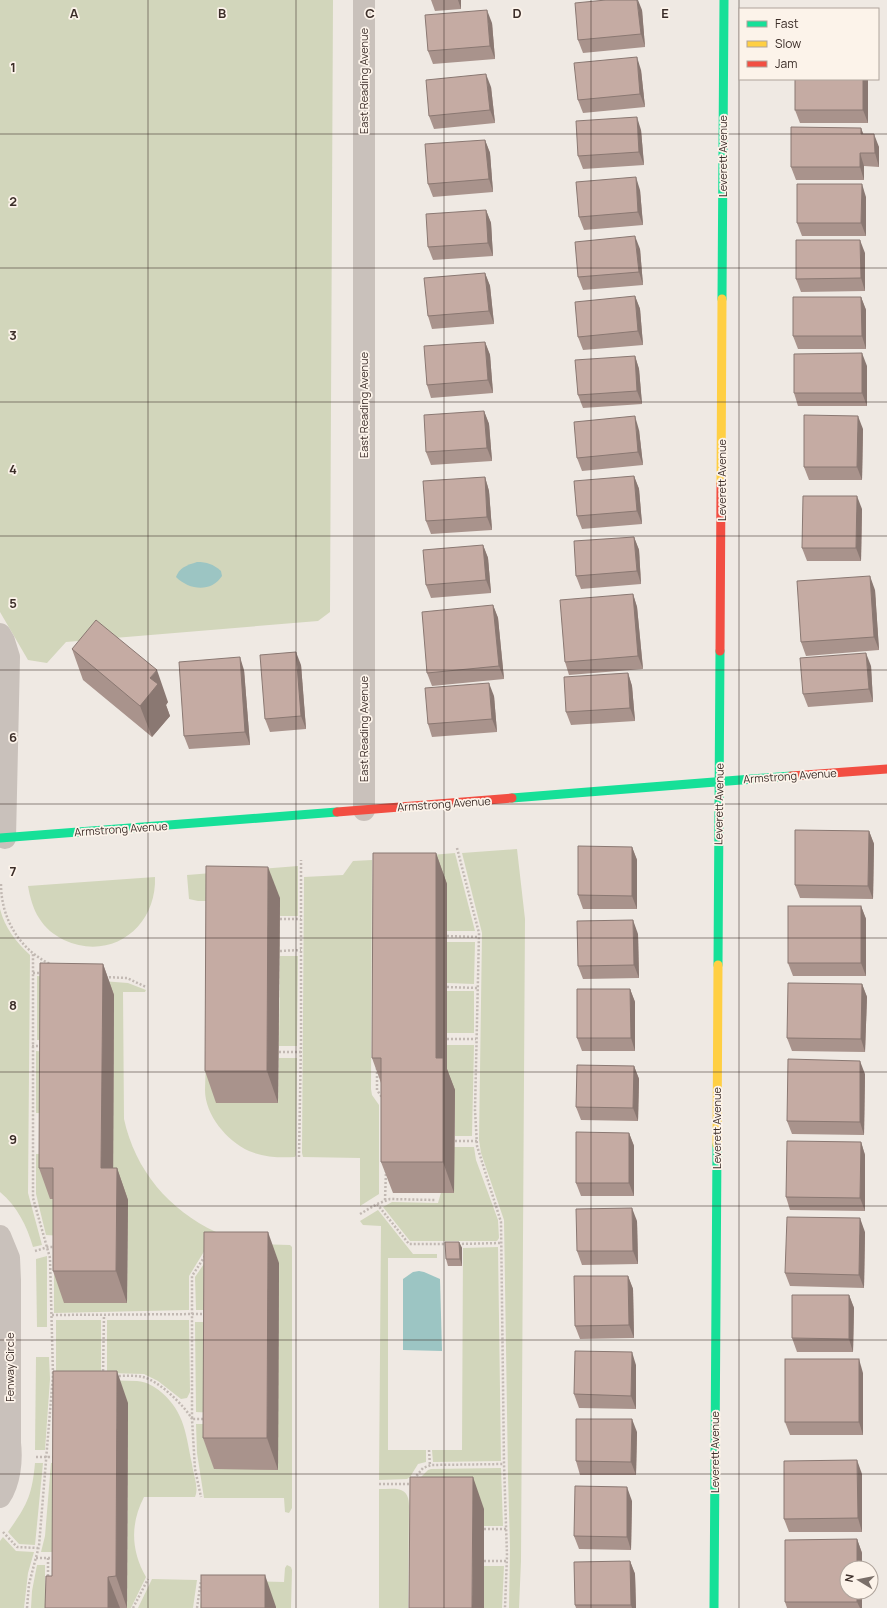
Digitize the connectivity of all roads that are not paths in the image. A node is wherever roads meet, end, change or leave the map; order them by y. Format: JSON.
{"nodes":[{"id":1,"x":364,"y":0,"type":"edge"},
{"id":2,"x":724,"y":0,"type":"edge"},
{"id":3,"x":0,"y":634,"type":"edge"},
{"id":4,"x":887,"y":769,"type":"edge"},
{"id":5,"x":720,"y":782,"type":"junction"},
{"id":6,"x":364,"y":810,"type":"junction"},
{"id":7,"x":3,"y":838,"type":"edge"},
{"id":8,"x":0,"y":1236,"type":"edge"},
{"id":9,"x":0,"y":1497,"type":"edge"},
{"id":10,"x":714,"y":1608,"type":"edge"}],
"edges":[{"from":1,"to":6,"type":"street","name":"East Reading Avenue"},
{"from":2,"to":5,"type":"street","name":"Leverett Avenue"},
{"from":3,"to":7,"type":"street"},
{"from":4,"to":5,"type":"street","name":"Armstrong Avenue"},
{"from":5,"to":6,"type":"street","name":"Armstrong Avenue"},
{"from":5,"to":10,"type":"street","name":"Leverett Avenue"},
{"from":6,"to":7,"type":"street","name":"Armstrong Avenue"},
{"from":8,"to":9,"type":"street","name":"Fenway Circle"}]}
